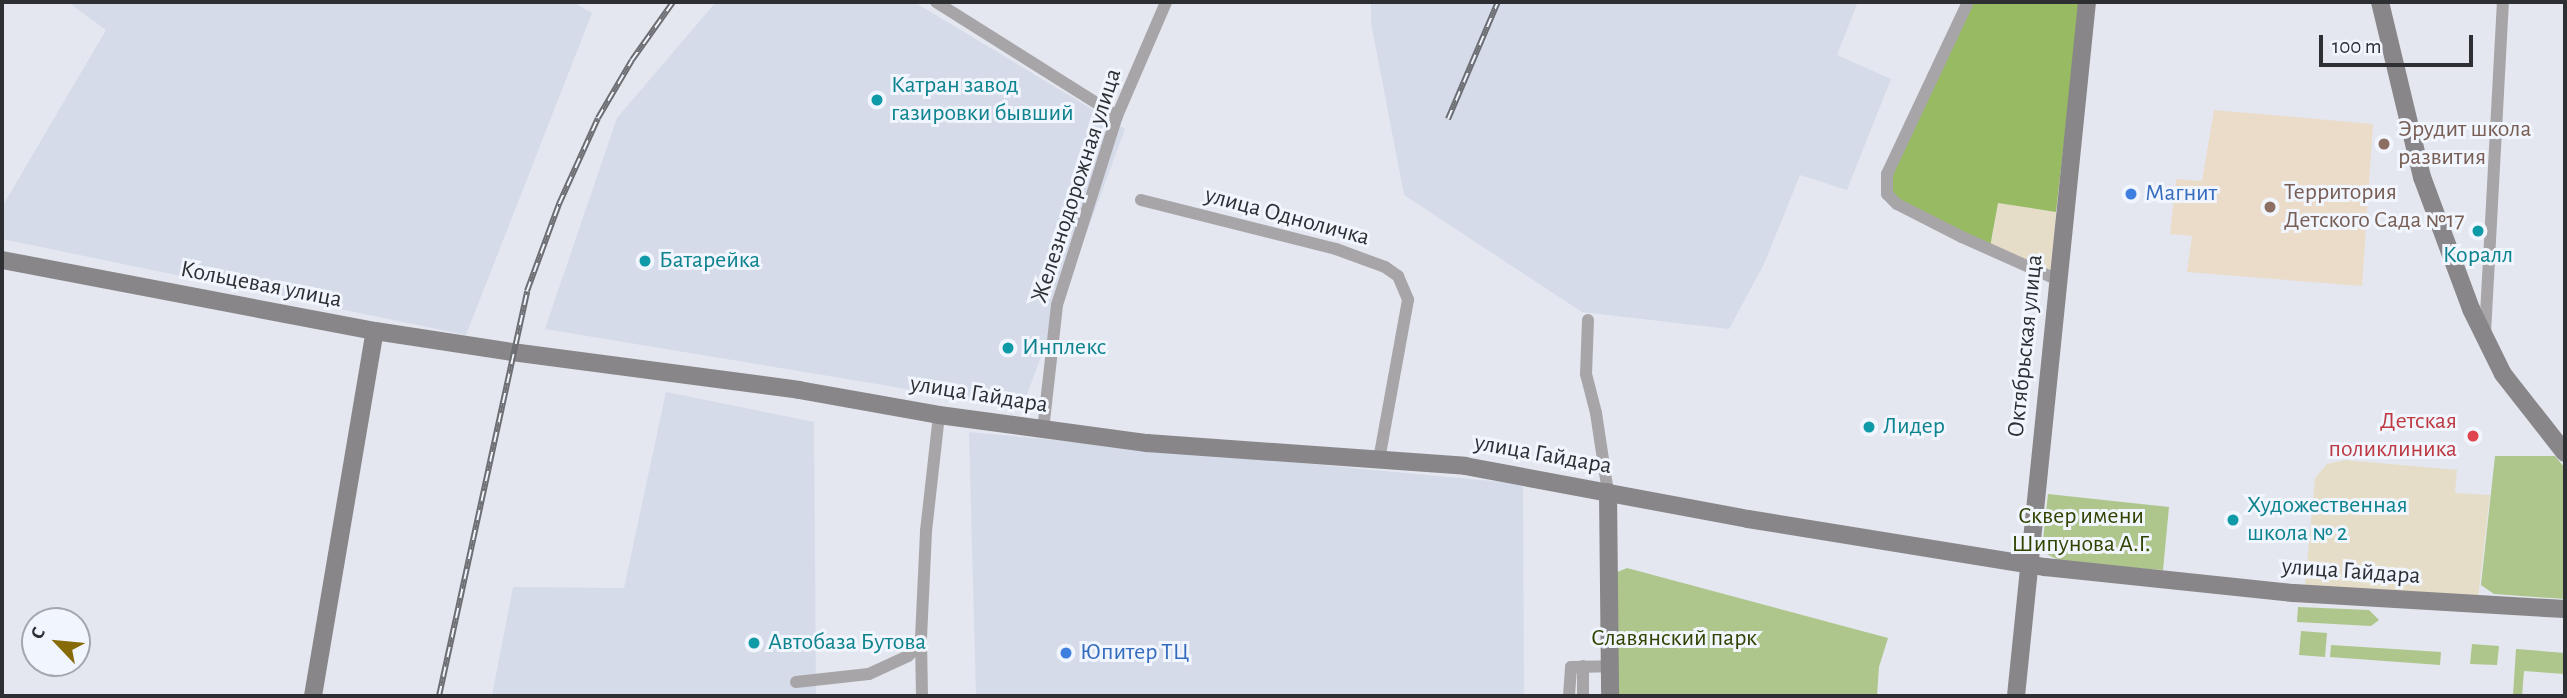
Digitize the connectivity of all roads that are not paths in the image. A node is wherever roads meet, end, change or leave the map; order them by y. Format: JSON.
{"nodes":[{"id":1,"x":936,"y":2,"type":"edge"},
{"id":2,"x":1166,"y":2,"type":"edge"},
{"id":3,"x":1968,"y":2,"type":"edge"},
{"id":4,"x":2087,"y":2,"type":"edge"},
{"id":5,"x":2380,"y":2,"type":"edge"},
{"id":6,"x":2503,"y":2,"type":"edge"},
{"id":7,"x":1117,"y":116,"type":"junction"},
{"id":8,"x":1141,"y":200,"type":"dead end"},
{"id":9,"x":2,"y":260,"type":"edge"},
{"id":10,"x":2058,"y":280,"type":"junction"},
{"id":11,"x":1588,"y":320,"type":"dead end"},
{"id":12,"x":375,"y":331,"type":"junction"},
{"id":13,"x":2485,"y":337,"type":"junction"},
{"id":14,"x":512,"y":352,"type":"joint"},
{"id":15,"x":939,"y":415,"type":"junction"},
{"id":16,"x":1043,"y":430,"type":"junction"},
{"id":17,"x":2565,"y":453,"type":"edge"},
{"id":18,"x":1379,"y":460,"type":"junction"},
{"id":19,"x":1608,"y":492,"type":"junction"},
{"id":20,"x":2029,"y":565,"type":"junction"},
{"id":21,"x":2565,"y":609,"type":"edge"},
{"id":22,"x":921,"y":638,"type":"junction"},
{"id":23,"x":1583,"y":666,"type":"junction"},
{"id":24,"x":1610,"y":666,"type":"junction"},
{"id":25,"x":796,"y":682,"type":"dead end"},
{"id":26,"x":313,"y":696,"type":"edge"},
{"id":27,"x":922,"y":696,"type":"edge"},
{"id":28,"x":1569,"y":696,"type":"edge"},
{"id":29,"x":1583,"y":696,"type":"edge"},
{"id":30,"x":1610,"y":696,"type":"edge"},
{"id":31,"x":2016,"y":696,"type":"edge"}],
"edges":[{"from":1,"to":7,"type":"street"},
{"from":2,"to":7,"type":"street","name":"Железнодорожная улица"},
{"from":3,"to":10,"type":"street"},
{"from":4,"to":10,"type":"main road","name":"Октябрьская улица"},
{"from":5,"to":13,"type":"main road"},
{"from":6,"to":13,"type":"street"},
{"from":7,"to":16,"type":"street","name":"Железнодорожная улица"},
{"from":8,"to":18,"type":"street","name":"улица Одноличка"},
{"from":9,"to":12,"type":"main road","name":"Кольцевая улица"},
{"from":10,"to":20,"type":"main road","name":"Октябрьская улица"},
{"from":11,"to":19,"type":"street"},
{"from":12,"to":14,"type":"main road","name":"Кольцевая улица"},
{"from":12,"to":26,"type":"main road"},
{"from":13,"to":17,"type":"main road"},
{"from":14,"to":15,"type":"main road","name":"улица Гайдара"},
{"from":15,"to":16,"type":"main road","name":"улица Гайдара"},
{"from":15,"to":22,"type":"street"},
{"from":16,"to":18,"type":"main road","name":"улица Гайдара"},
{"from":18,"to":19,"type":"main road","name":"улица Гайдара"},
{"from":19,"to":20,"type":"main road","name":"улица Гайдара"},
{"from":19,"to":24,"type":"main road"},
{"from":20,"to":21,"type":"main road","name":"улица Гайдара"},
{"from":20,"to":31,"type":"main road","name":"Октябрьская улица"},
{"from":22,"to":25,"type":"street"},
{"from":22,"to":27,"type":"street"},
{"from":23,"to":24,"type":"street"},
{"from":23,"to":28,"type":"street"},
{"from":23,"to":29,"type":"street"},
{"from":24,"to":30,"type":"main road"}]}
